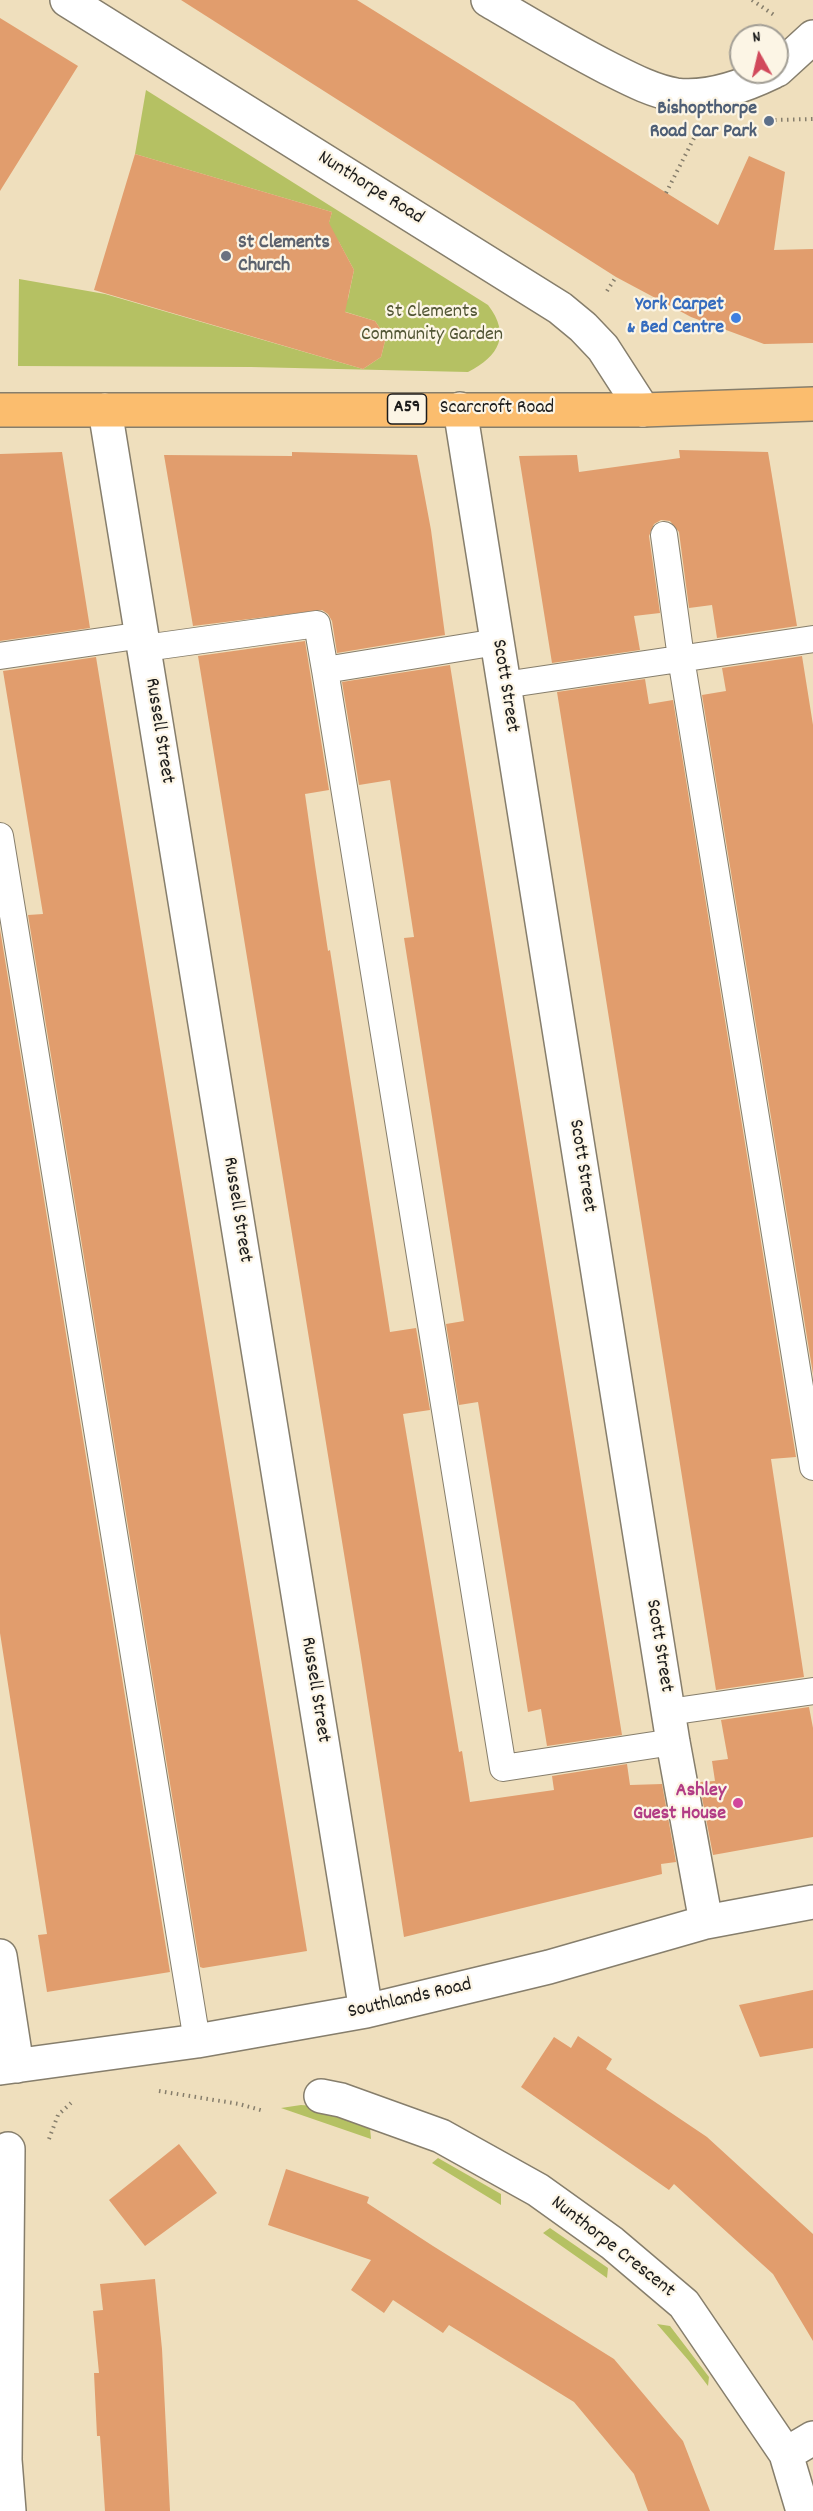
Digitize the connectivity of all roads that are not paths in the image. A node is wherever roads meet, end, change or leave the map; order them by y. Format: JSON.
{"nodes":[{"id":1,"x":67,"y":0,"type":"edge"},
{"id":2,"x":488,"y":0,"type":"edge"},
{"id":3,"x":813,"y":37,"type":"edge"},
{"id":4,"x":789,"y":59,"type":"edge"},
{"id":5,"x":748,"y":84,"type":"edge"},
{"id":6,"x":812,"y":408,"type":"edge"},
{"id":7,"x":460,"y":409,"type":"junction"},
{"id":8,"x":0,"y":410,"type":"edge"},
{"id":9,"x":105,"y":410,"type":"junction"},
{"id":10,"x":643,"y":410,"type":"junction"},
{"id":11,"x":664,"y":535,"type":"dead end"},
{"id":12,"x":813,"y":639,"type":"edge"},
{"id":13,"x":144,"y":641,"type":"junction"},
{"id":14,"x":497,"y":642,"type":"junction"},
{"id":15,"x":0,"y":656,"type":"edge"},
{"id":16,"x":681,"y":658,"type":"junction"},
{"id":17,"x":325,"y":670,"type":"junction"},
{"id":18,"x":504,"y":685,"type":"junction"},
{"id":19,"x":0,"y":836,"type":"edge"},
{"id":20,"x":813,"y":1467,"type":"edge"},
{"id":21,"x":813,"y":1691,"type":"edge"},
{"id":22,"x":671,"y":1727,"type":"junction"},
{"id":23,"x":813,"y":1902,"type":"edge"},
{"id":24,"x":706,"y":1922,"type":"junction"},
{"id":25,"x":0,"y":1956,"type":"edge"},
{"id":26,"x":366,"y":2011,"type":"junction"},
{"id":27,"x":196,"y":2041,"type":"junction"},
{"id":28,"x":8,"y":2067,"type":"edge"},
{"id":29,"x":321,"y":2096,"type":"dead end"},
{"id":30,"x":8,"y":2149,"type":"dead end"},
{"id":31,"x":800,"y":2446,"type":"edge"},
{"id":32,"x":9,"y":2511,"type":"edge"},
{"id":33,"x":803,"y":2511,"type":"edge"}],
"edges":[{"from":1,"to":10,"type":"street","name":"Nunthorpe Road"},
{"from":2,"to":5,"type":"street"},
{"from":3,"to":4,"type":"street"},
{"from":6,"to":10,"type":"main road","name":"Scarcroft Road","number":"A59"},
{"from":7,"to":9,"type":"main road","name":"Scarcroft Road","number":"A59"},
{"from":7,"to":10,"type":"main road","name":"Scarcroft Road","number":"A59"},
{"from":7,"to":14,"type":"street","name":"Scott Street"},
{"from":8,"to":9,"type":"main road","name":"Scarcroft Road","number":"A59"},
{"from":9,"to":13,"type":"street","name":"Russell Street"},
{"from":11,"to":16,"type":"lane"},
{"from":12,"to":16,"type":"lane"},
{"from":13,"to":15,"type":"lane"},
{"from":13,"to":17,"type":"lane"},
{"from":13,"to":26,"type":"street","name":"Russell Street"},
{"from":14,"to":17,"type":"lane"},
{"from":14,"to":18,"type":"street","name":"Scott Street"},
{"from":16,"to":18,"type":"lane"},
{"from":16,"to":20,"type":"lane"},
{"from":17,"to":22,"type":"lane"},
{"from":18,"to":22,"type":"street","name":"Scott Street"},
{"from":19,"to":27,"type":"lane"},
{"from":21,"to":22,"type":"lane"},
{"from":22,"to":24,"type":"street","name":"Scott Street"},
{"from":23,"to":24,"type":"street","name":"Southlands Road"},
{"from":24,"to":26,"type":"street","name":"Southlands Road"},
{"from":25,"to":28,"type":"street"},
{"from":26,"to":27,"type":"street","name":"Southlands Road"},
{"from":27,"to":28,"type":"street","name":"Southlands Road"},
{"from":29,"to":31,"type":"street","name":"Nunthorpe Crescent"},
{"from":30,"to":32,"type":"street"},
{"from":31,"to":33,"type":"street","name":"Nunthorpe Crescent"}]}
